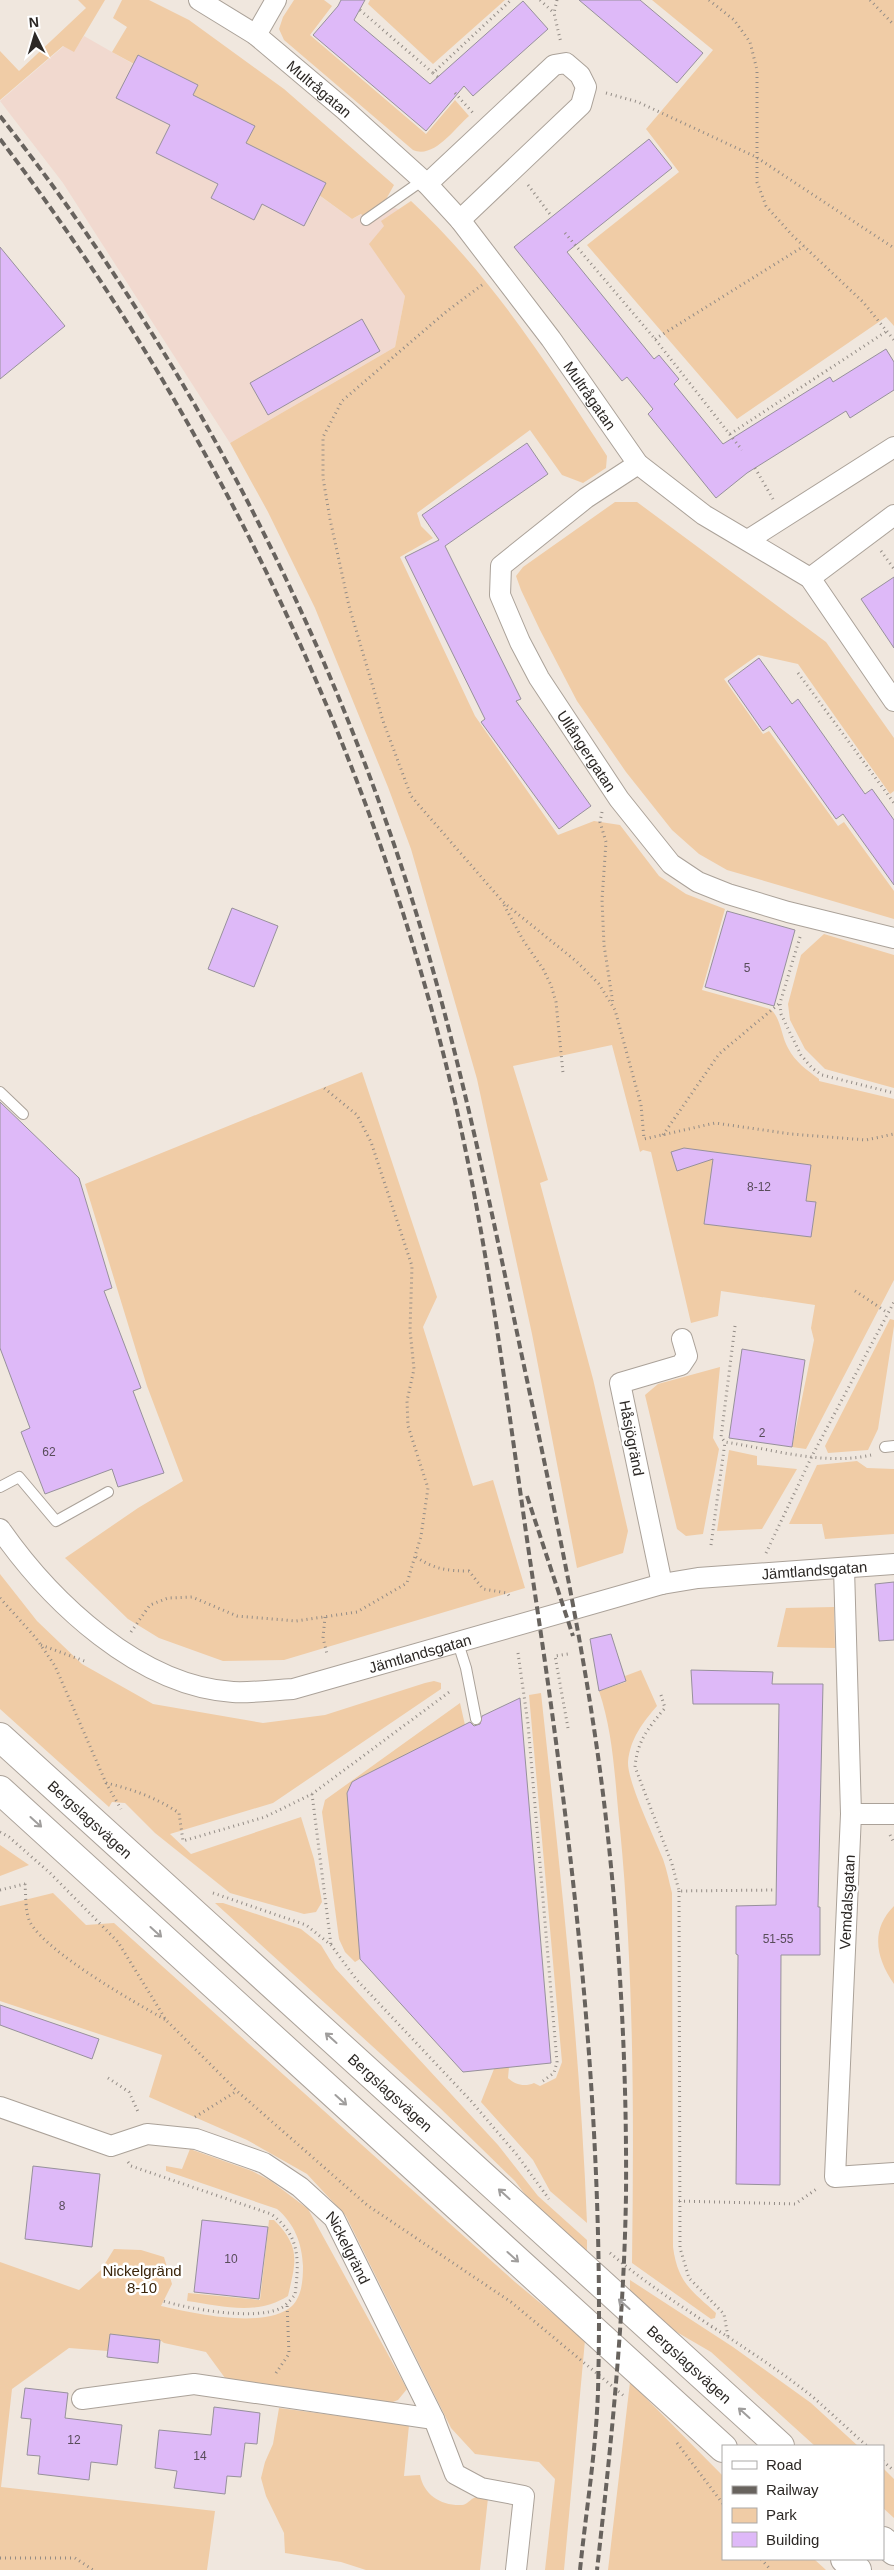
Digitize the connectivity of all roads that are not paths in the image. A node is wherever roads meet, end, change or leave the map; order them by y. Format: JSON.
{"nodes":[{"id":1,"x":276,"y":0,"type":"edge"},
{"id":2,"x":206,"y":2,"type":"edge"},
{"id":3,"x":256,"y":35,"type":"junction"},
{"id":4,"x":425,"y":182,"type":"junction"},
{"id":5,"x":366,"y":220,"type":"dead end"},
{"id":6,"x":460,"y":220,"type":"junction"},
{"id":7,"x":894,"y":447,"type":"edge"},
{"id":8,"x":638,"y":464,"type":"junction"},
{"id":9,"x":894,"y":516,"type":"edge"},
{"id":10,"x":748,"y":540,"type":"junction"},
{"id":11,"x":810,"y":578,"type":"junction"},
{"id":12,"x":894,"y":701,"type":"edge"},
{"id":13,"x":894,"y":938,"type":"edge"},
{"id":14,"x":0,"y":1092,"type":"edge"},
{"id":15,"x":24,"y":1114,"type":"dead end"},
{"id":16,"x":682,"y":1339,"type":"dead end"},
{"id":17,"x":0,"y":1487,"type":"edge"},
{"id":18,"x":108,"y":1492,"type":"dead end"},
{"id":19,"x":0,"y":1529,"type":"edge"},
{"id":20,"x":894,"y":1564,"type":"edge"},
{"id":21,"x":844,"y":1568,"type":"junction"},
{"id":22,"x":662,"y":1584,"type":"junction"},
{"id":23,"x":458,"y":1643,"type":"junction"},
{"id":24,"x":476,"y":1719,"type":"dead end"},
{"id":25,"x":0,"y":1738,"type":"edge"},
{"id":26,"x":0,"y":1790,"type":"edge"},
{"id":27,"x":851,"y":1814,"type":"junction"},
{"id":28,"x":894,"y":1814,"type":"edge"},
{"id":29,"x":0,"y":2107,"type":"edge"},
{"id":30,"x":894,"y":2173,"type":"edge"},
{"id":31,"x":82,"y":2399,"type":"dead end"},
{"id":32,"x":434,"y":2419,"type":"junction"},
{"id":33,"x":779,"y":2445,"type":"edge"},
{"id":34,"x":722,"y":2447,"type":"edge"},
{"id":35,"x":884,"y":2542,"type":"edge"},
{"id":36,"x":894,"y":2551,"type":"edge"},
{"id":37,"x":846,"y":2560,"type":"edge"},
{"id":38,"x":516,"y":2570,"type":"edge"},
{"id":39,"x":857,"y":2570,"type":"edge"}],
"edges":[{"from":1,"to":3,"type":"street"},
{"from":2,"to":3,"type":"street","name":"Multrågatan"},
{"from":3,"to":4,"type":"street","name":"Multrågatan"},
{"from":4,"to":5,"type":"lane"},
{"from":4,"to":6,"type":"street","name":"Multrågatan"},
{"from":4,"to":6,"type":"street"},
{"from":6,"to":8,"type":"street","name":"Multrågatan"},
{"from":7,"to":10,"type":"street"},
{"from":8,"to":10,"type":"street","name":"Multrågatan"},
{"from":8,"to":13,"type":"street","name":"Ullångergatan"},
{"from":9,"to":11,"type":"street"},
{"from":10,"to":11,"type":"street","name":"Multrågatan"},
{"from":11,"to":12,"type":"street","name":"Multrågatan"},
{"from":14,"to":15,"type":"lane"},
{"from":16,"to":22,"type":"street","name":"Håsjögränd"},
{"from":17,"to":18,"type":"lane"},
{"from":19,"to":23,"type":"street","name":"Jämtlandsgatan"},
{"from":20,"to":21,"type":"street","name":"Jämtlandsgatan"},
{"from":21,"to":22,"type":"street","name":"Jämtlandsgatan"},
{"from":21,"to":27,"type":"street","name":"Vemdalsgatan"},
{"from":22,"to":23,"type":"street","name":"Jämtlandsgatan"},
{"from":23,"to":24,"type":"lane"},
{"from":33,"to":25,"type":"main road","name":"Bergslagsvägen","one_way":true},
{"from":26,"to":34,"type":"main road","one_way":true},
{"from":27,"to":28,"type":"street"},
{"from":27,"to":30,"type":"street","name":"Vemdalsgatan"},
{"from":29,"to":32,"type":"street","name":"Nickelgränd"},
{"from":31,"to":32,"type":"street"},
{"from":32,"to":38,"type":"street","name":"Nickelgränd"},
{"from":35,"to":36,"type":"main road"},
{"from":37,"to":39,"type":"main road"}]}
